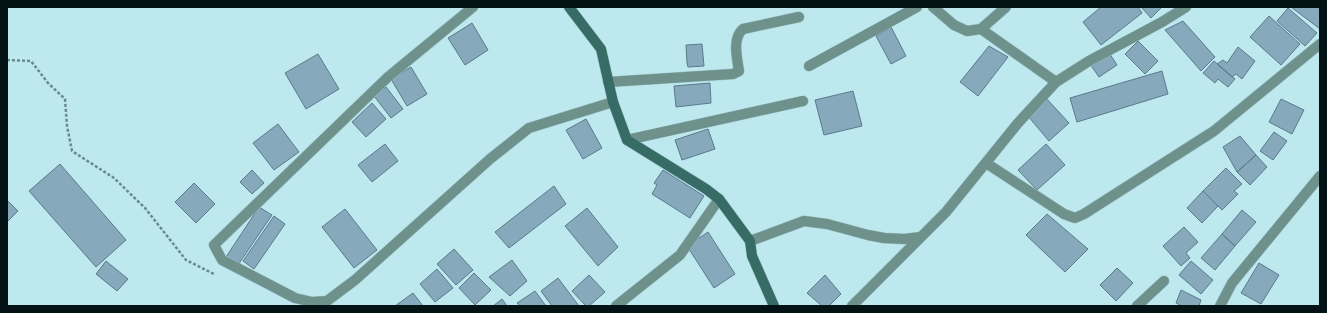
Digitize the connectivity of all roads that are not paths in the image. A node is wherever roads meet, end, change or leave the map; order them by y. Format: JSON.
{"nodes":[{"id":1,"x":473,"y":7,"type":"edge"},
{"id":2,"x":569,"y":7,"type":"edge"},
{"id":3,"x":917,"y":7,"type":"edge"},
{"id":4,"x":933,"y":7,"type":"edge"},
{"id":5,"x":1006,"y":7,"type":"edge"},
{"id":6,"x":1186,"y":7,"type":"edge"},
{"id":7,"x":800,"y":17,"type":"dead end"},
{"id":8,"x":981,"y":29,"type":"junction"},
{"id":9,"x":1320,"y":44,"type":"edge"},
{"id":10,"x":809,"y":66,"type":"dead end"},
{"id":11,"x":608,"y":82,"type":"junction"},
{"id":12,"x":1056,"y":82,"type":"junction"},
{"id":13,"x":803,"y":101,"type":"dead end"},
{"id":14,"x":613,"y":102,"type":"junction"},
{"id":15,"x":627,"y":140,"type":"junction"},
{"id":16,"x":986,"y":163,"type":"junction"},
{"id":17,"x":1320,"y":176,"type":"edge"},
{"id":18,"x":718,"y":200,"type":"junction"},
{"id":19,"x":921,"y":237,"type":"junction"},
{"id":20,"x":750,"y":241,"type":"junction"},
{"id":21,"x":1164,"y":281,"type":"dead end"},
{"id":22,"x":616,"y":306,"type":"edge"},
{"id":23,"x":774,"y":306,"type":"edge"},
{"id":24,"x":852,"y":306,"type":"edge"},
{"id":25,"x":1137,"y":306,"type":"edge"},
{"id":26,"x":1220,"y":306,"type":"edge"}],
"edges":[{"from":1,"to":14,"type":"street"},
{"from":2,"to":11,"type":"main road"},
{"from":3,"to":10,"type":"street"},
{"from":4,"to":8,"type":"street"},
{"from":5,"to":8,"type":"street"},
{"from":6,"to":12,"type":"street"},
{"from":7,"to":11,"type":"street"},
{"from":8,"to":12,"type":"street"},
{"from":9,"to":16,"type":"street"},
{"from":11,"to":14,"type":"main road"},
{"from":12,"to":16,"type":"street"},
{"from":13,"to":15,"type":"street"},
{"from":14,"to":15,"type":"main road"},
{"from":15,"to":18,"type":"main road"},
{"from":16,"to":19,"type":"street"},
{"from":17,"to":26,"type":"street"},
{"from":18,"to":20,"type":"main road"},
{"from":18,"to":22,"type":"street"},
{"from":19,"to":20,"type":"street"},
{"from":19,"to":24,"type":"street"},
{"from":20,"to":23,"type":"main road"},
{"from":21,"to":25,"type":"street"}]}
